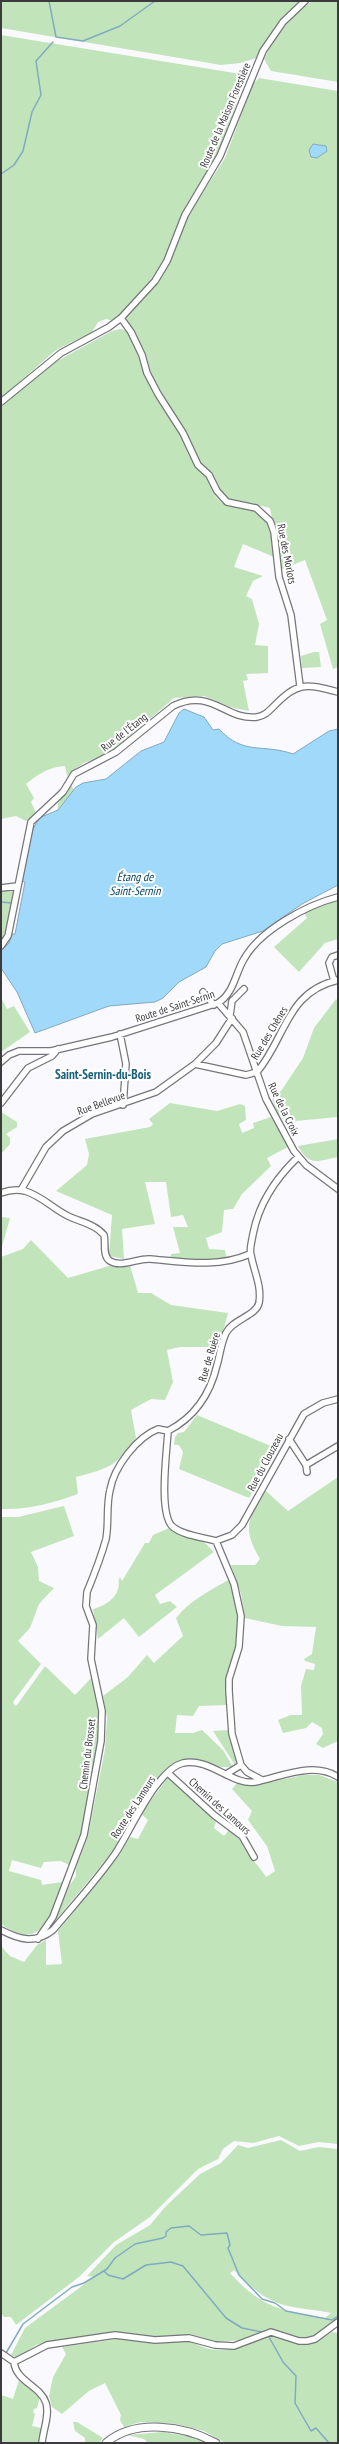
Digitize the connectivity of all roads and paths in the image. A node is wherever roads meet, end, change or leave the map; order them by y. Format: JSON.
{"nodes":[{"id":1,"x":305,"y":1,"type":"edge"},
{"id":2,"x":121,"y":318,"type":"junction"},
{"id":3,"x":1,"y":402,"type":"edge"},
{"id":4,"x":300,"y":686,"type":"junction"},
{"id":5,"x":338,"y":692,"type":"edge"},
{"id":6,"x":18,"y":886,"type":"junction"},
{"id":7,"x":1,"y":888,"type":"edge"},
{"id":8,"x":338,"y":897,"type":"edge"},
{"id":9,"x":1,"y":946,"type":"edge"},
{"id":10,"x":338,"y":955,"type":"edge"},
{"id":11,"x":336,"y":981,"type":"edge"},
{"id":12,"x":244,"y":989,"type":"dead end"},
{"id":13,"x":203,"y":992,"type":"dead end"},
{"id":14,"x":226,"y":997,"type":"junction"},
{"id":15,"x":234,"y":998,"type":"junction"},
{"id":16,"x":218,"y":1004,"type":"junction"},
{"id":17,"x":230,"y":1004,"type":"junction"},
{"id":18,"x":231,"y":1017,"type":"junction"},
{"id":19,"x":120,"y":1034,"type":"junction"},
{"id":20,"x":58,"y":1049,"type":"junction"},
{"id":21,"x":1,"y":1062,"type":"edge"},
{"id":22,"x":196,"y":1064,"type":"junction"},
{"id":23,"x":256,"y":1072,"type":"junction"},
{"id":24,"x":1,"y":1103,"type":"edge"},
{"id":25,"x":122,"y":1105,"type":"junction"},
{"id":26,"x":298,"y":1157,"type":"junction"},
{"id":27,"x":338,"y":1189,"type":"edge"},
{"id":28,"x":21,"y":1190,"type":"junction"},
{"id":29,"x":1,"y":1193,"type":"edge"},
{"id":30,"x":250,"y":1254,"type":"junction"},
{"id":31,"x":338,"y":1399,"type":"edge"},
{"id":32,"x":168,"y":1431,"type":"junction"},
{"id":33,"x":289,"y":1439,"type":"junction"},
{"id":34,"x":338,"y":1446,"type":"edge"},
{"id":35,"x":306,"y":1465,"type":"junction"},
{"id":36,"x":307,"y":1472,"type":"dead end"},
{"id":37,"x":216,"y":1541,"type":"junction"},
{"id":38,"x":241,"y":1765,"type":"junction"},
{"id":39,"x":168,"y":1773,"type":"junction"},
{"id":40,"x":228,"y":1774,"type":"junction"},
{"id":41,"x":338,"y":1777,"type":"edge"},
{"id":42,"x":262,"y":1780,"type":"junction"},
{"id":43,"x":254,"y":1857,"type":"dead end"},
{"id":44,"x":1,"y":1930,"type":"edge"},
{"id":45,"x":38,"y":1939,"type":"junction"},
{"id":46,"x":338,"y":2322,"type":"edge"},
{"id":47,"x":4,"y":2354,"type":"edge"},
{"id":48,"x":14,"y":2362,"type":"junction"},
{"id":49,"x":42,"y":2443,"type":"edge"},
{"id":50,"x":106,"y":2443,"type":"edge"},
{"id":51,"x":216,"y":2443,"type":"edge"}],
"edges":[{"from":1,"to":2,"type":"street","name":"Route de la Maison Forestière"},
{"from":2,"to":3,"type":"street","name":"Route de la Maison Forestière"},
{"from":2,"to":4,"type":"street","name":"Rue des Morlots"},
{"from":4,"to":5,"type":"street"},
{"from":4,"to":6,"type":"street","name":"Rue de l'Étang"},
{"from":6,"to":7,"type":"street"},
{"from":6,"to":9,"type":"street","name":"Rue de l'Étang"},
{"from":8,"to":14,"type":"street","name":"Route de Saint-Sernin"},
{"from":10,"to":11,"type":"street"},
{"from":11,"to":23,"type":"street","name":"Rue des Chênes"},
{"from":12,"to":15,"type":"street","name":"Route de Saint-Sernin"},
{"from":13,"to":16,"type":"street","name":"Rue de la Croix"},
{"from":14,"to":15,"type":"street"},
{"from":14,"to":16,"type":"street","name":"Route de Saint-Sernin"},
{"from":15,"to":17,"type":"street","name":"Route de Saint-Sernin"},
{"from":16,"to":17,"type":"street","name":"Route de Saint-Sernin"},
{"from":16,"to":18,"type":"street","name":"Rue de la Croix"},
{"from":16,"to":19,"type":"street","name":"Route de Saint-Sernin"},
{"from":17,"to":18,"type":"street","name":"Route de Saint-Sernin"},
{"from":18,"to":22,"type":"street","name":"Rue Bellevue"},
{"from":18,"to":23,"type":"street","name":"Rue de la Croix"},
{"from":19,"to":20,"type":"street","name":"Route de Saint-Sernin"},
{"from":19,"to":25,"type":"street"},
{"from":20,"to":21,"type":"street","name":"Route de Saint-Sernin"},
{"from":20,"to":24,"type":"street"},
{"from":22,"to":23,"type":"street"},
{"from":22,"to":25,"type":"street","name":"Rue Bellevue"},
{"from":23,"to":26,"type":"street","name":"Rue de la Croix"},
{"from":25,"to":28,"type":"street","name":"Rue Bellevue"},
{"from":26,"to":27,"type":"street","name":"Rue de la Croix"},
{"from":26,"to":30,"type":"street","name":"Rue de Ruère"},
{"from":28,"to":29,"type":"street"},
{"from":28,"to":30,"type":"street"},
{"from":30,"to":32,"type":"street","name":"Rue de Ruère"},
{"from":31,"to":33,"type":"street","name":"Rue du Clouzeau"},
{"from":32,"to":37,"type":"street"},
{"from":32,"to":45,"type":"street","name":"Chemin du Brosset"},
{"from":33,"to":35,"type":"street"},
{"from":33,"to":37,"type":"street","name":"Rue du Clouzeau"},
{"from":34,"to":35,"type":"street"},
{"from":35,"to":36,"type":"street"},
{"from":37,"to":38,"type":"street"},
{"from":38,"to":40,"type":"street"},
{"from":38,"to":42,"type":"street"},
{"from":39,"to":40,"type":"street","name":"Route des Lamours"},
{"from":39,"to":43,"type":"street","name":"Chemin des Lamours"},
{"from":39,"to":45,"type":"street","name":"Route des Lamours"},
{"from":40,"to":42,"type":"street","name":"Route des Lamours"},
{"from":41,"to":42,"type":"street","name":"Route des Lamours"},
{"from":44,"to":45,"type":"street"},
{"from":46,"to":48,"type":"street"},
{"from":47,"to":48,"type":"street"},
{"from":48,"to":49,"type":"street"},
{"from":50,"to":51,"type":"main road"}]}
